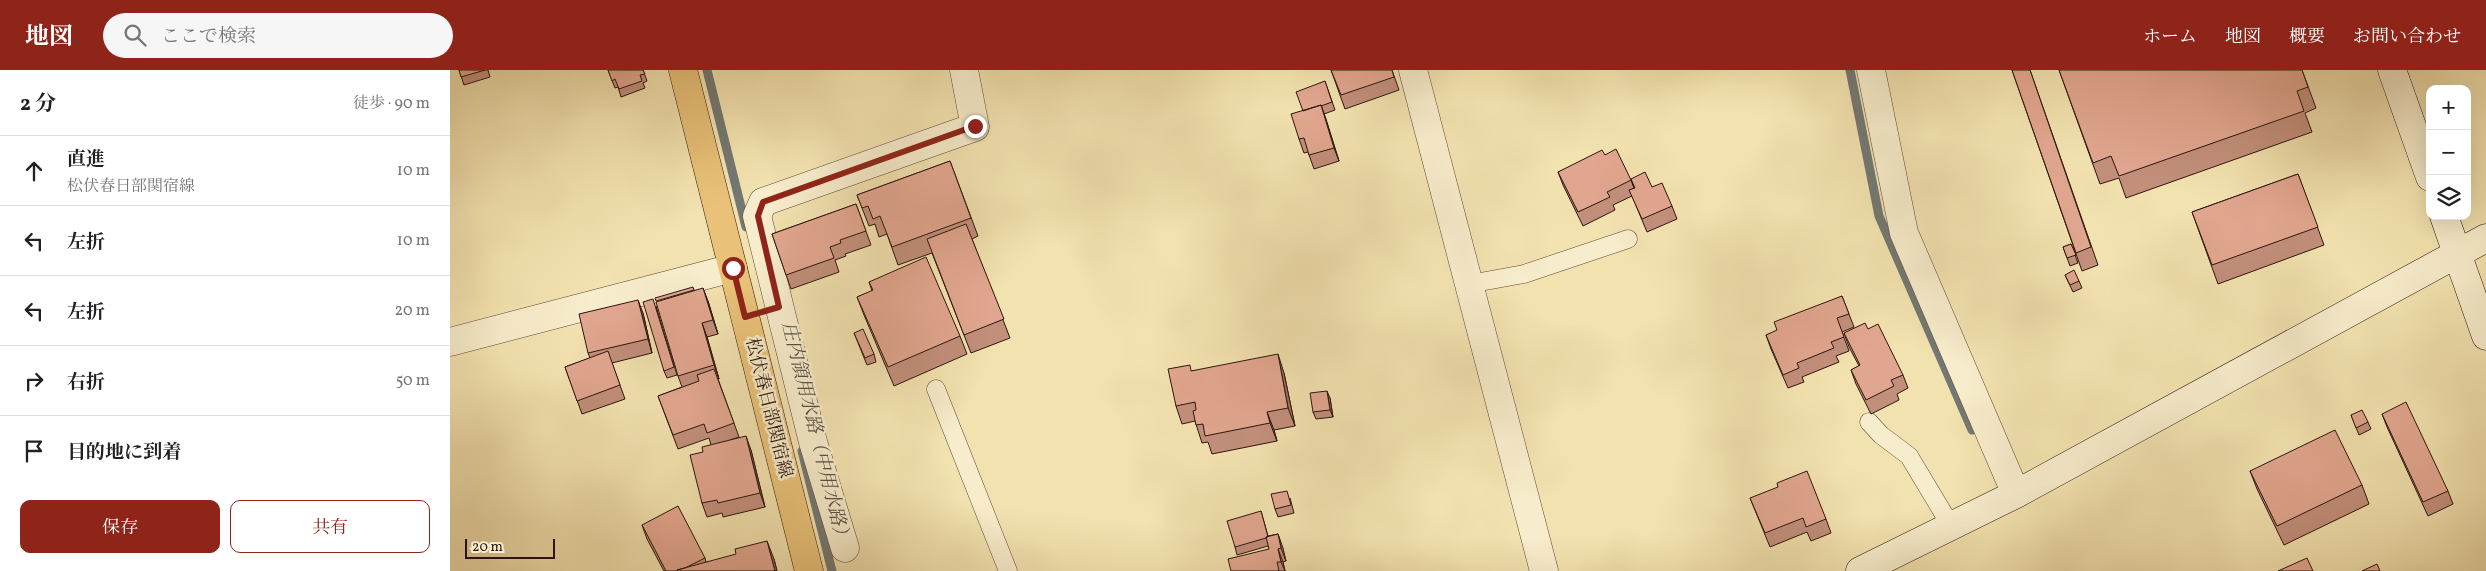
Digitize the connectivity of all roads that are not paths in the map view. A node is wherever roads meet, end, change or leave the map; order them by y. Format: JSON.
{"nodes":[{"id":1,"x":683,"y":70,"type":"edge"},
{"id":2,"x":964,"y":70,"type":"edge"},
{"id":3,"x":1413,"y":70,"type":"edge"},
{"id":4,"x":1871,"y":70,"type":"edge"},
{"id":5,"x":2392,"y":70,"type":"edge"},
{"id":6,"x":2429,"y":175,"type":"edge"},
{"id":7,"x":2445,"y":220,"type":"edge"},
{"id":8,"x":2486,"y":238,"type":"edge"},
{"id":9,"x":1628,"y":239,"type":"dead end"},
{"id":10,"x":2457,"y":254,"type":"junction"},
{"id":11,"x":733,"y":268,"type":"junction"},
{"id":12,"x":1469,"y":284,"type":"junction"},
{"id":13,"x":779,"y":307,"type":"junction"},
{"id":14,"x":745,"y":317,"type":"junction"},
{"id":15,"x":2486,"y":336,"type":"edge"},
{"id":16,"x":450,"y":342,"type":"edge"},
{"id":17,"x":936,"y":389,"type":"dead end"},
{"id":18,"x":1869,"y":422,"type":"dead end"},
{"id":19,"x":2016,"y":494,"type":"junction"},
{"id":20,"x":1951,"y":526,"type":"junction"},
{"id":21,"x":845,"y":548,"type":"dead end"},
{"id":22,"x":809,"y":571,"type":"edge"},
{"id":23,"x":1008,"y":571,"type":"edge"},
{"id":24,"x":1544,"y":571,"type":"edge"},
{"id":25,"x":1860,"y":571,"type":"edge"}],
"edges":[{"from":1,"to":11,"type":"main road","name":"松伏春日部関宿線"},
{"from":2,"to":13,"type":"street"},
{"from":3,"to":12,"type":"street"},
{"from":4,"to":19,"type":"street"},
{"from":5,"to":6,"type":"street"},
{"from":7,"to":10,"type":"street"},
{"from":8,"to":10,"type":"street"},
{"from":9,"to":12,"type":"lane"},
{"from":10,"to":15,"type":"street"},
{"from":10,"to":19,"type":"street"},
{"from":11,"to":14,"type":"main road","name":"松伏春日部関宿線"},
{"from":11,"to":16,"type":"street"},
{"from":12,"to":24,"type":"street"},
{"from":13,"to":14,"type":"street"},
{"from":13,"to":21,"type":"street"},
{"from":14,"to":22,"type":"main road","name":"松伏春日部関宿線"},
{"from":17,"to":23,"type":"lane"},
{"from":18,"to":20,"type":"lane"},
{"from":19,"to":20,"type":"street"},
{"from":20,"to":25,"type":"street"}]}
